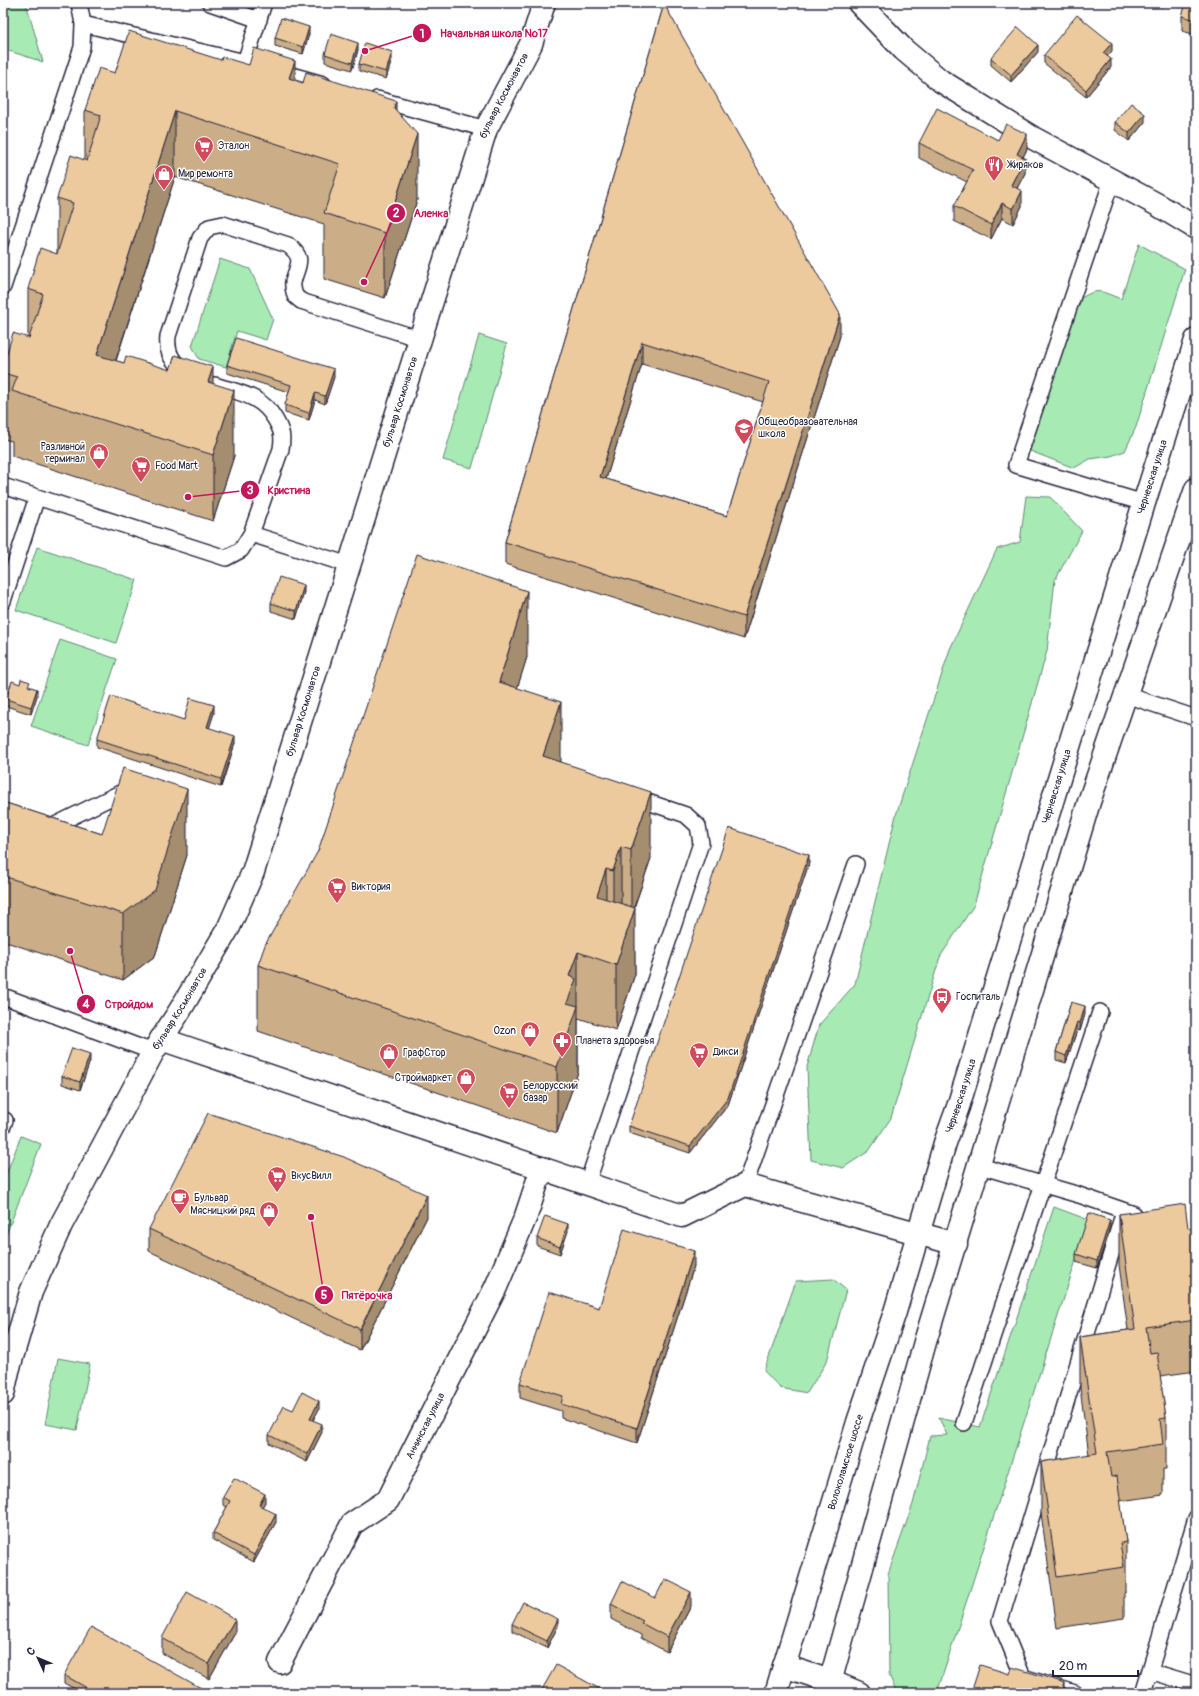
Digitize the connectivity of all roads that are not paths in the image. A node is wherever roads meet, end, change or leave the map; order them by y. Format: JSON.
{"nodes":[{"id":1,"x":79,"y":3,"type":"edge"},
{"id":2,"x":210,"y":3,"type":"edge"},
{"id":3,"x":264,"y":3,"type":"edge"},
{"id":4,"x":544,"y":3,"type":"edge"},
{"id":5,"x":859,"y":3,"type":"edge"},
{"id":6,"x":259,"y":20,"type":"junction"},
{"id":7,"x":83,"y":24,"type":"junction"},
{"id":8,"x":245,"y":62,"type":"junction"},
{"id":9,"x":338,"y":88,"type":"edge"},
{"id":10,"x":360,"y":94,"type":"edge"},
{"id":11,"x":486,"y":129,"type":"junction"},
{"id":12,"x":1112,"y":180,"type":"junction"},
{"id":13,"x":1196,"y":228,"type":"edge"},
{"id":14,"x":3,"y":287,"type":"edge"},
{"id":15,"x":420,"y":339,"type":"junction"},
{"id":16,"x":1196,"y":340,"type":"edge"},
{"id":17,"x":3,"y":486,"type":"edge"},
{"id":18,"x":1196,"y":489,"type":"edge"},
{"id":19,"x":37,"y":497,"type":"junction"},
{"id":20,"x":1144,"y":503,"type":"junction"},
{"id":21,"x":251,"y":534,"type":"junction"},
{"id":22,"x":349,"y":565,"type":"junction"},
{"id":23,"x":3,"y":601,"type":"edge"},
{"id":24,"x":1126,"y":695,"type":"junction"},
{"id":25,"x":1196,"y":718,"type":"edge"},
{"id":26,"x":619,"y":792,"type":"edge"},
{"id":27,"x":147,"y":802,"type":"edge"},
{"id":28,"x":32,"y":825,"type":"edge"},
{"id":29,"x":856,"y":864,"type":"dead end"},
{"id":30,"x":3,"y":996,"type":"edge"},
{"id":31,"x":1100,"y":1012,"type":"dead end"},
{"id":32,"x":157,"y":1046,"type":"junction"},
{"id":33,"x":980,"y":1166,"type":"junction"},
{"id":34,"x":542,"y":1168,"type":"junction"},
{"id":35,"x":587,"y":1184,"type":"junction"},
{"id":36,"x":745,"y":1185,"type":"junction"},
{"id":37,"x":1042,"y":1185,"type":"junction"},
{"id":38,"x":1124,"y":1211,"type":"junction"},
{"id":39,"x":1146,"y":1218,"type":"edge"},
{"id":40,"x":919,"y":1233,"type":"junction"},
{"id":41,"x":956,"y":1244,"type":"junction"},
{"id":42,"x":3,"y":1394,"type":"edge"},
{"id":43,"x":964,"y":1423,"type":"dead end"},
{"id":44,"x":1196,"y":1518,"type":"edge"},
{"id":45,"x":280,"y":1662,"type":"dead end"},
{"id":46,"x":784,"y":1666,"type":"junction"},
{"id":47,"x":1150,"y":1671,"type":"junction"},
{"id":48,"x":1196,"y":1685,"type":"edge"},
{"id":49,"x":828,"y":1687,"type":"edge"},
{"id":50,"x":776,"y":1693,"type":"edge"},
{"id":51,"x":859,"y":1693,"type":"edge"},
{"id":52,"x":1075,"y":1693,"type":"edge"},
{"id":53,"x":1143,"y":1693,"type":"edge"}],
"edges":[{"from":1,"to":7,"type":"lane"},
{"from":2,"to":6,"type":"lane"},
{"from":3,"to":6,"type":"lane"},
{"from":4,"to":11,"type":"street","name":"бульвар Космонавтов"},
{"from":5,"to":12,"type":"street"},
{"from":6,"to":8,"type":"lane"},
{"from":7,"to":8,"type":"lane"},
{"from":7,"to":14,"type":"lane"},
{"from":8,"to":9,"type":"lane"},
{"from":10,"to":11,"type":"lane"},
{"from":11,"to":15,"type":"street","name":"бульвар Космонавтов"},
{"from":12,"to":13,"type":"street"},
{"from":12,"to":20,"type":"lane"},
{"from":15,"to":21,"type":"lane"},
{"from":15,"to":22,"type":"street","name":"бульвар Космонавтов"},
{"from":16,"to":20,"type":"street","name":"Черневская улица"},
{"from":17,"to":19,"type":"lane"},
{"from":18,"to":24,"type":"street"},
{"from":19,"to":21,"type":"lane"},
{"from":19,"to":23,"type":"lane"},
{"from":20,"to":40,"type":"street","name":"Черневская улица"},
{"from":21,"to":22,"type":"lane"},
{"from":22,"to":32,"type":"street","name":"бульвар Космонавтов"},
{"from":24,"to":25,"type":"lane"},
{"from":24,"to":33,"type":"street"},
{"from":26,"to":35,"type":"lane"},
{"from":27,"to":28,"type":"lane"},
{"from":29,"to":36,"type":"lane"},
{"from":30,"to":32,"type":"lane"},
{"from":31,"to":37,"type":"lane"},
{"from":32,"to":34,"type":"street"},
{"from":32,"to":42,"type":"street","name":"бульвар Космонавтов"},
{"from":33,"to":37,"type":"lane"},
{"from":33,"to":41,"type":"street"},
{"from":34,"to":35,"type":"street"},
{"from":34,"to":45,"type":"street","name":"Аннинская улица"},
{"from":35,"to":36,"type":"street"},
{"from":36,"to":40,"type":"street"},
{"from":37,"to":38,"type":"lane"},
{"from":37,"to":43,"type":"lane"},
{"from":38,"to":39,"type":"lane"},
{"from":38,"to":52,"type":"lane"},
{"from":40,"to":41,"type":"street"},
{"from":40,"to":46,"type":"street","name":"Волоколамское шоссе"},
{"from":41,"to":49,"type":"street"},
{"from":44,"to":47,"type":"lane"},
{"from":46,"to":49,"type":"street"},
{"from":46,"to":50,"type":"street","name":"Волоколамское шоссе"},
{"from":47,"to":48,"type":"lane"},
{"from":47,"to":53,"type":"lane"},
{"from":49,"to":51,"type":"street"}]}
